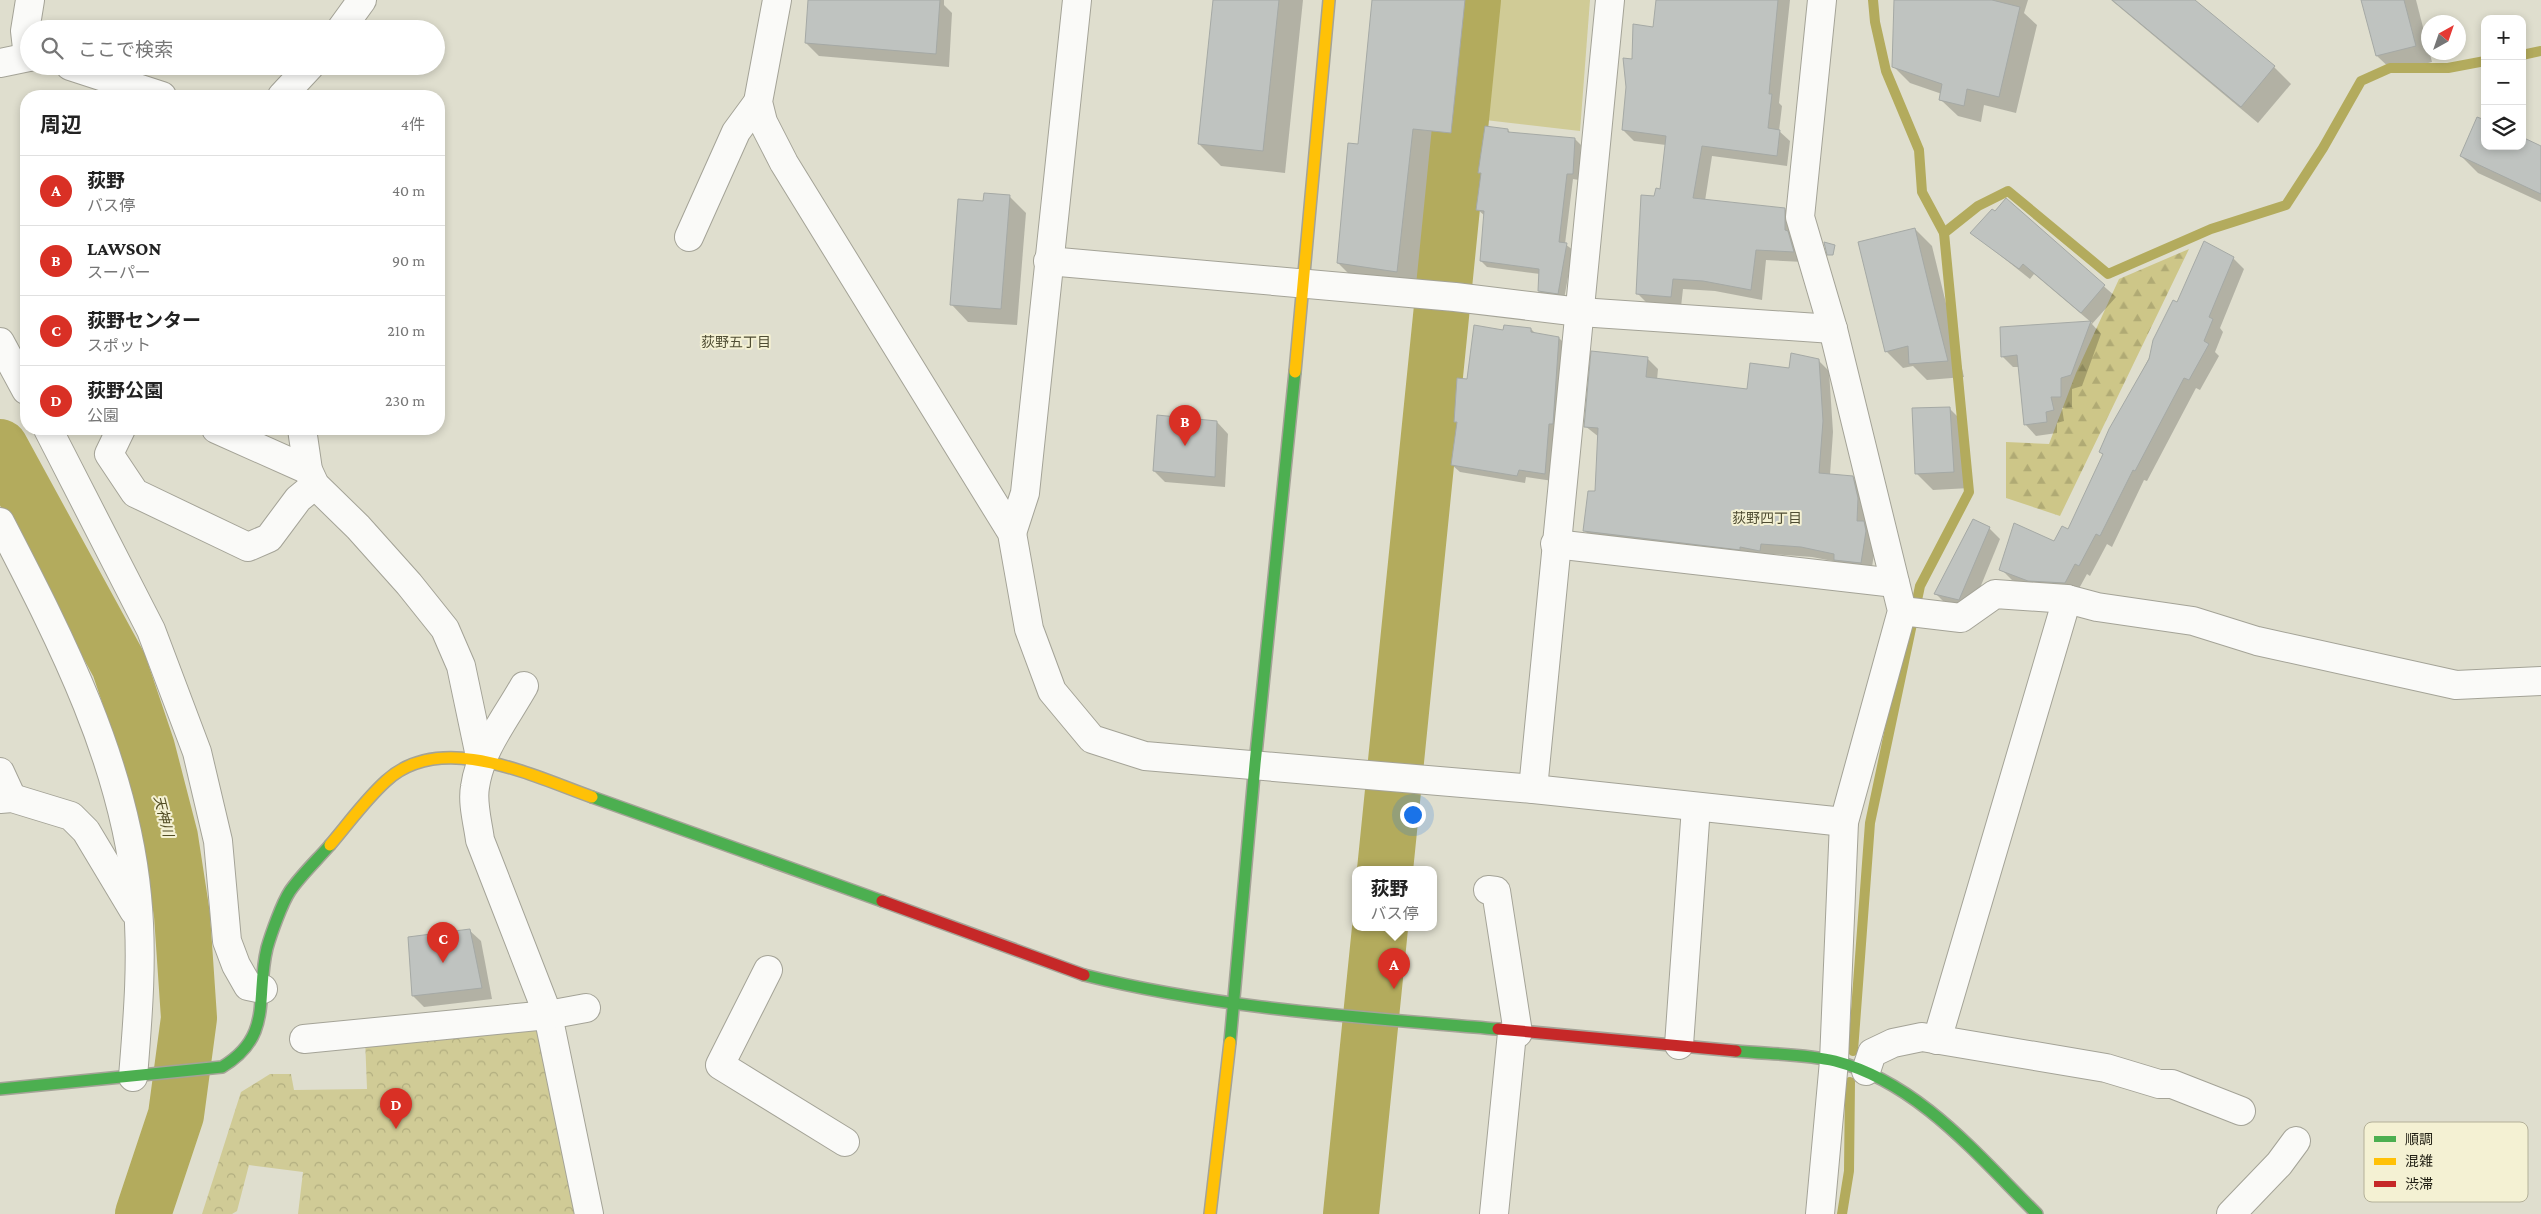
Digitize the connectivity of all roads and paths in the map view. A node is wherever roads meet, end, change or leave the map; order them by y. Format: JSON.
{"nodes":[{"id":1,"x":30,"y":0,"type":"edge"},
{"id":2,"x":362,"y":0,"type":"edge"},
{"id":3,"x":777,"y":0,"type":"edge"},
{"id":4,"x":1077,"y":0,"type":"edge"},
{"id":5,"x":1328,"y":0,"type":"edge"},
{"id":6,"x":1610,"y":0,"type":"edge"},
{"id":7,"x":1822,"y":0,"type":"edge"},
{"id":8,"x":27,"y":20,"type":"edge"},
{"id":9,"x":348,"y":20,"type":"edge"},
{"id":10,"x":20,"y":59,"type":"edge"},
{"id":11,"x":0,"y":63,"type":"edge"},
{"id":12,"x":98,"y":75,"type":"edge"},
{"id":13,"x":302,"y":75,"type":"edge"},
{"id":14,"x":144,"y":90,"type":"edge"},
{"id":15,"x":288,"y":90,"type":"edge"},
{"id":16,"x":758,"y":102,"type":"junction"},
{"id":17,"x":689,"y":237,"type":"dead end"},
{"id":18,"x":1048,"y":261,"type":"junction"},
{"id":19,"x":1304,"y":283,"type":"junction"},
{"id":20,"x":1580,"y":312,"type":"junction"},
{"id":21,"x":1834,"y":329,"type":"junction"},
{"id":22,"x":0,"y":342,"type":"edge"},
{"id":23,"x":20,"y":379,"type":"edge"},
{"id":24,"x":51,"y":435,"type":"edge"},
{"id":25,"x":118,"y":435,"type":"edge"},
{"id":26,"x":228,"y":435,"type":"edge"},
{"id":27,"x":303,"y":435,"type":"edge"},
{"id":28,"x":311,"y":477,"type":"junction"},
{"id":29,"x":0,"y":522,"type":"edge"},
{"id":30,"x":1012,"y":533,"type":"junction"},
{"id":31,"x":1555,"y":544,"type":"junction"},
{"id":32,"x":1895,"y":583,"type":"junction"},
{"id":33,"x":2067,"y":599,"type":"junction"},
{"id":34,"x":1902,"y":611,"type":"junction"},
{"id":35,"x":2541,"y":681,"type":"edge"},
{"id":36,"x":524,"y":686,"type":"dead end"},
{"id":37,"x":481,"y":761,"type":"junction"},
{"id":38,"x":1255,"y":764,"type":"junction"},
{"id":39,"x":0,"y":772,"type":"edge"},
{"id":40,"x":1533,"y":788,"type":"junction"},
{"id":41,"x":6,"y":798,"type":"edge"},
{"id":42,"x":1696,"y":808,"type":"junction"},
{"id":43,"x":1844,"y":822,"type":"junction"},
{"id":44,"x":1488,"y":890,"type":"dead end"},
{"id":45,"x":138,"y":919,"type":"junction"},
{"id":46,"x":768,"y":970,"type":"dead end"},
{"id":47,"x":263,"y":989,"type":"junction"},
{"id":48,"x":1235,"y":1003,"type":"junction"},
{"id":49,"x":586,"y":1008,"type":"dead end"},
{"id":50,"x":548,"y":1014,"type":"junction"},
{"id":51,"x":1515,"y":1033,"type":"junction"},
{"id":52,"x":304,"y":1039,"type":"dead end"},
{"id":53,"x":1937,"y":1040,"type":"junction"},
{"id":54,"x":1679,"y":1045,"type":"junction"},
{"id":55,"x":1834,"y":1061,"type":"junction"},
{"id":56,"x":1866,"y":1071,"type":"junction"},
{"id":57,"x":133,"y":1077,"type":"junction"},
{"id":58,"x":0,"y":1089,"type":"edge"},
{"id":59,"x":2241,"y":1111,"type":"dead end"},
{"id":60,"x":2296,"y":1141,"type":"dead end"},
{"id":61,"x":845,"y":1142,"type":"dead end"},
{"id":62,"x":589,"y":1214,"type":"edge"},
{"id":63,"x":1210,"y":1214,"type":"edge"},
{"id":64,"x":1494,"y":1214,"type":"edge"},
{"id":65,"x":1820,"y":1214,"type":"edge"},
{"id":66,"x":2036,"y":1214,"type":"edge"},
{"id":67,"x":2230,"y":1214,"type":"edge"}],
"edges":[{"from":1,"to":8,"type":"street"},
{"from":2,"to":9,"type":"street"},
{"from":3,"to":16,"type":"street"},
{"from":4,"to":18,"type":"street"},
{"from":5,"to":19,"type":"street"},
{"from":6,"to":20,"type":"street"},
{"from":7,"to":21,"type":"street"},
{"from":10,"to":11,"type":"street"},
{"from":12,"to":14,"type":"street"},
{"from":13,"to":15,"type":"street"},
{"from":16,"to":17,"type":"street"},
{"from":16,"to":30,"type":"street"},
{"from":18,"to":19,"type":"street"},
{"from":18,"to":30,"type":"street"},
{"from":19,"to":20,"type":"street"},
{"from":19,"to":38,"type":"street"},
{"from":20,"to":21,"type":"street"},
{"from":20,"to":31,"type":"street"},
{"from":21,"to":32,"type":"street"},
{"from":22,"to":23,"type":"street"},
{"from":24,"to":47,"type":"street"},
{"from":25,"to":28,"type":"street"},
{"from":26,"to":28,"type":"street"},
{"from":27,"to":28,"type":"street"},
{"from":28,"to":37,"type":"street"},
{"from":29,"to":45,"type":"street"},
{"from":30,"to":38,"type":"street"},
{"from":31,"to":32,"type":"street"},
{"from":31,"to":40,"type":"street"},
{"from":32,"to":34,"type":"street"},
{"from":33,"to":34,"type":"street"},
{"from":33,"to":35,"type":"street"},
{"from":33,"to":53,"type":"street"},
{"from":34,"to":43,"type":"street"},
{"from":36,"to":37,"type":"street"},
{"from":37,"to":47,"type":"street"},
{"from":37,"to":48,"type":"street"},
{"from":37,"to":50,"type":"street"},
{"from":38,"to":40,"type":"street"},
{"from":38,"to":48,"type":"street"},
{"from":39,"to":41,"type":"street"},
{"from":40,"to":42,"type":"street"},
{"from":41,"to":45,"type":"street"},
{"from":42,"to":43,"type":"street"},
{"from":42,"to":54,"type":"street"},
{"from":43,"to":55,"type":"street"},
{"from":44,"to":51,"type":"street"},
{"from":45,"to":57,"type":"street"},
{"from":46,"to":61,"type":"street"},
{"from":47,"to":57,"type":"street"},
{"from":48,"to":51,"type":"street"},
{"from":48,"to":63,"type":"street"},
{"from":49,"to":50,"type":"street"},
{"from":50,"to":52,"type":"street"},
{"from":50,"to":62,"type":"street"},
{"from":51,"to":54,"type":"street"},
{"from":51,"to":64,"type":"street"},
{"from":53,"to":56,"type":"street"},
{"from":53,"to":59,"type":"street"},
{"from":54,"to":55,"type":"street"},
{"from":55,"to":56,"type":"street"},
{"from":55,"to":65,"type":"street"},
{"from":56,"to":66,"type":"street"},
{"from":57,"to":58,"type":"street"},
{"from":60,"to":67,"type":"street"}]}
